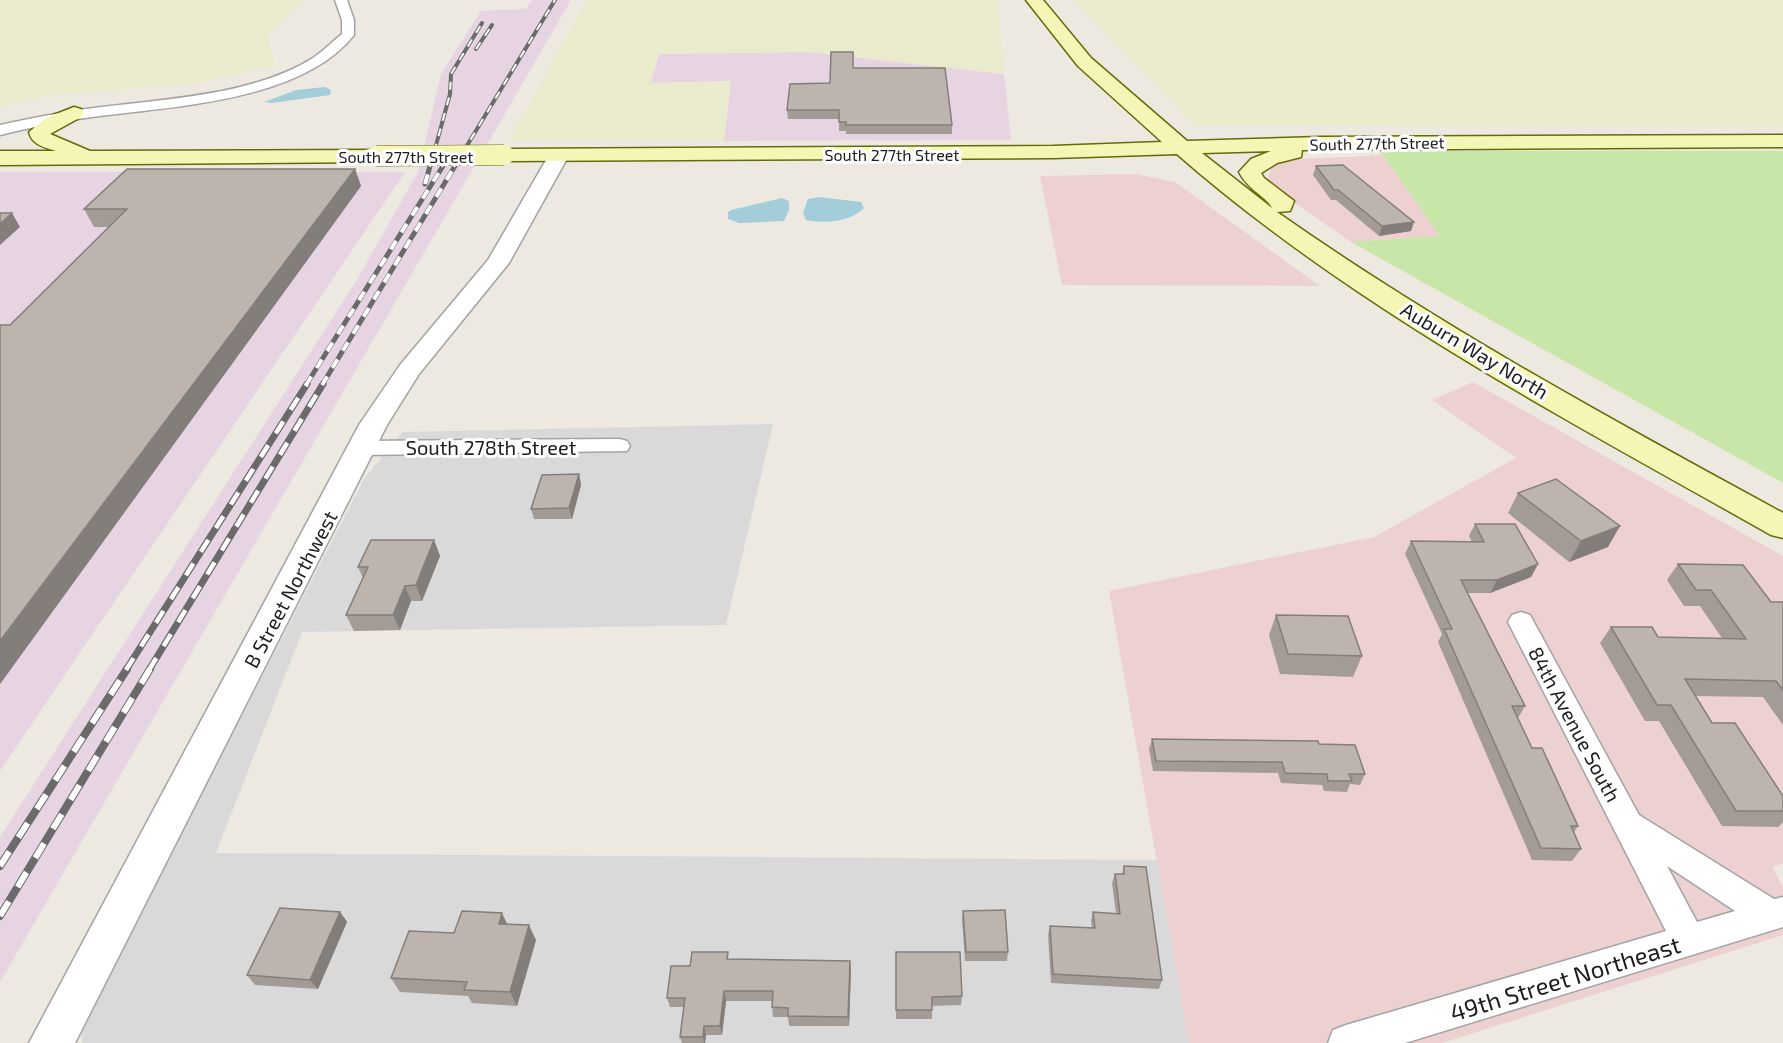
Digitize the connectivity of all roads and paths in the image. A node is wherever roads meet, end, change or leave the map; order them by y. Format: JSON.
{"nodes":[{"id":1,"x":340,"y":0,"type":"edge"},
{"id":2,"x":1034,"y":0,"type":"edge"},
{"id":3,"x":154,"y":104,"type":"junction"},
{"id":4,"x":74,"y":113,"type":"junction"},
{"id":5,"x":0,"y":119,"type":"edge"},
{"id":6,"x":0,"y":130,"type":"edge"},
{"id":7,"x":1108,"y":132,"type":"dead end"},
{"id":8,"x":1783,"y":141,"type":"edge"},
{"id":9,"x":1354,"y":143,"type":"junction"},
{"id":10,"x":1184,"y":149,"type":"junction"},
{"id":11,"x":1072,"y":152,"type":"junction"},
{"id":12,"x":559,"y":155,"type":"junction"},
{"id":13,"x":0,"y":158,"type":"edge"},
{"id":14,"x":94,"y":158,"type":"junction"},
{"id":15,"x":1282,"y":226,"type":"junction"},
{"id":16,"x":619,"y":446,"type":"dead end"},
{"id":17,"x":364,"y":448,"type":"junction"},
{"id":18,"x":1783,"y":527,"type":"edge"},
{"id":19,"x":1521,"y":622,"type":"dead end"},
{"id":20,"x":1628,"y":825,"type":"junction"},
{"id":21,"x":1778,"y":914,"type":"edge"},
{"id":22,"x":1689,"y":941,"type":"junction"},
{"id":23,"x":51,"y":1043,"type":"edge"},
{"id":24,"x":1346,"y":1043,"type":"edge"}],
"edges":[{"from":1,"to":3,"type":"street"},
{"from":2,"to":10,"type":"main road","name":"Auburn Way North"},
{"from":3,"to":4,"type":"street"},
{"from":3,"to":5,"type":"street"},
{"from":4,"to":6,"type":"street"},
{"from":4,"to":14,"type":"main road"},
{"from":7,"to":11,"type":"main road"},
{"from":8,"to":9,"type":"main road","name":"South 277th Street"},
{"from":9,"to":10,"type":"main road","name":"South 277th Street"},
{"from":9,"to":15,"type":"main road"},
{"from":10,"to":11,"type":"main road","name":"South 277th Street"},
{"from":10,"to":15,"type":"main road","name":"Auburn Way North"},
{"from":11,"to":12,"type":"main road","name":"South 277th Street"},
{"from":12,"to":14,"type":"main road","name":"South 277th Street","bridge":true},
{"from":12,"to":17,"type":"street","name":"B Street Northwest"},
{"from":13,"to":14,"type":"main road","name":"South 277th Street"},
{"from":15,"to":18,"type":"main road","name":"Auburn Way North"},
{"from":16,"to":17,"type":"street","name":"South 278th Street"},
{"from":17,"to":23,"type":"street","name":"B Street Northwest"},
{"from":19,"to":20,"type":"street","name":"84th Avenue South"},
{"from":20,"to":21,"type":"street","name":"84th Avenue South"},
{"from":20,"to":22,"type":"street","name":"84th Avenue South"},
{"from":21,"to":22,"type":"street","name":"49th Street Northeast"},
{"from":22,"to":24,"type":"street","name":"49th Street Northeast"}]}
